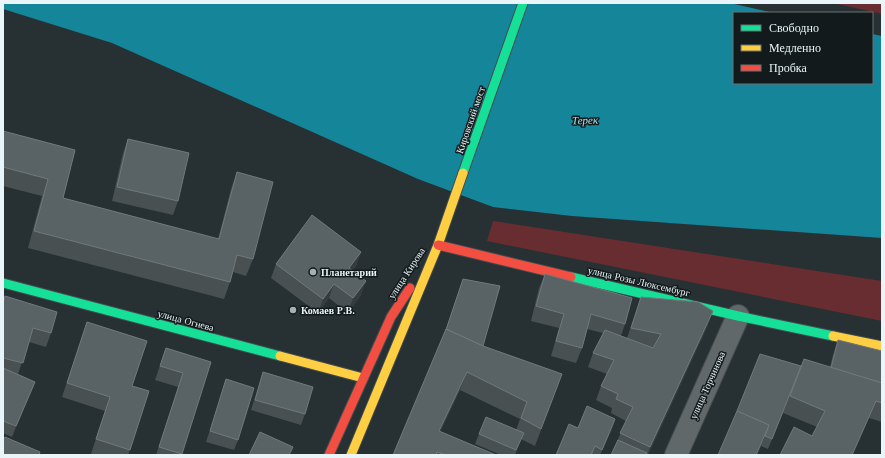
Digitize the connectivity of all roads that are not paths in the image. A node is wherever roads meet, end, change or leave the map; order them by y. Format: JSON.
{"nodes":[{"id":1,"x":522,"y":3,"type":"edge"},
{"id":2,"x":438,"y":245,"type":"junction"},
{"id":3,"x":3,"y":284,"type":"edge"},
{"id":4,"x":738,"y":316,"type":"junction"},
{"id":5,"x":882,"y":346,"type":"edge"},
{"id":6,"x":364,"y":378,"type":"junction"},
{"id":7,"x":329,"y":455,"type":"edge"},
{"id":8,"x":351,"y":455,"type":"edge"},
{"id":9,"x":676,"y":455,"type":"edge"}],
"edges":[{"from":1,"to":2,"type":"street","name":"Кировский мост"},
{"from":2,"to":4,"type":"street","name":"улица Розы Люксембург"},
{"from":2,"to":6,"type":"street","name":"улица Кирова"},
{"from":2,"to":8,"type":"street","name":"улица Кирова"},
{"from":3,"to":6,"type":"street","name":"улица Огнева"},
{"from":4,"to":5,"type":"street","name":"улица Розы Люксембург"},
{"from":4,"to":9,"type":"street","name":"улица Торчинова"},
{"from":6,"to":7,"type":"street","name":"улица Кирова"}]}
